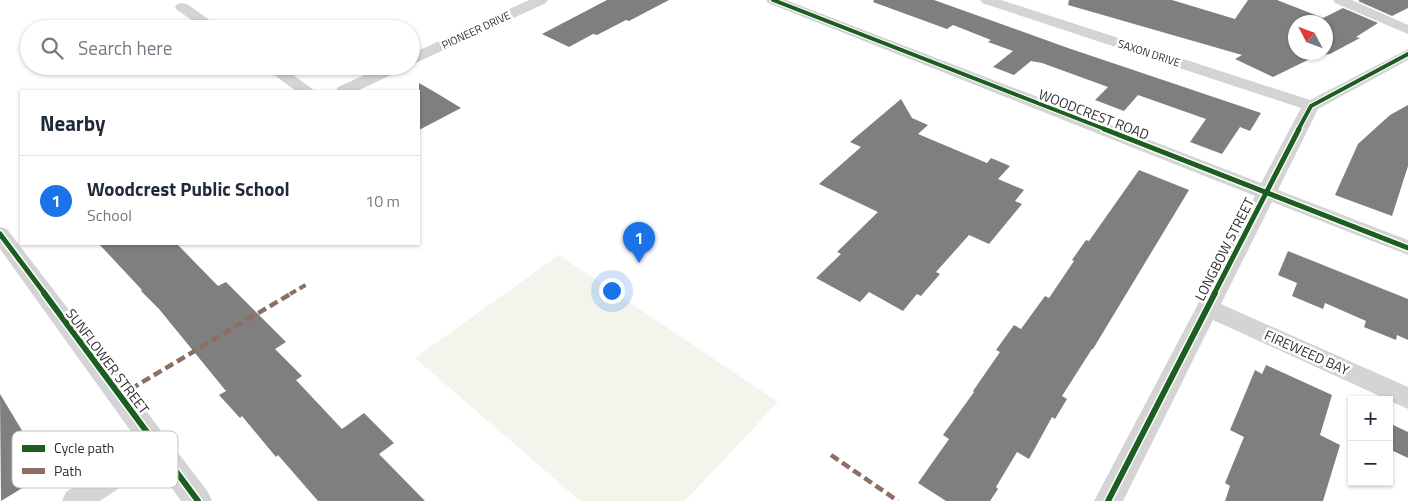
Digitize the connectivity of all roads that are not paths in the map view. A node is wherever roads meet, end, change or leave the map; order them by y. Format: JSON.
{"nodes":[{"id":1,"x":201,"y":0,"type":"edge"},
{"id":2,"x":542,"y":0,"type":"edge"},
{"id":3,"x":773,"y":0,"type":"edge"},
{"id":4,"x":987,"y":0,"type":"edge"},
{"id":5,"x":1340,"y":0,"type":"edge"},
{"id":6,"x":202,"y":20,"type":"edge"},
{"id":7,"x":1408,"y":30,"type":"edge"},
{"id":8,"x":1408,"y":54,"type":"edge"},
{"id":9,"x":420,"y":56,"type":"edge"},
{"id":10,"x":283,"y":75,"type":"edge"},
{"id":11,"x":379,"y":75,"type":"edge"},
{"id":12,"x":306,"y":90,"type":"edge"},
{"id":13,"x":346,"y":90,"type":"edge"},
{"id":14,"x":1311,"y":106,"type":"junction"},
{"id":15,"x":1265,"y":194,"type":"junction"},
{"id":16,"x":7,"y":241,"type":"edge"},
{"id":17,"x":1408,"y":248,"type":"edge"},
{"id":18,"x":1207,"y":307,"type":"junction"},
{"id":19,"x":1408,"y":398,"type":"edge"},
{"id":20,"x":146,"y":431,"type":"edge"},
{"id":21,"x":178,"y":474,"type":"edge"},
{"id":22,"x":96,"y":488,"type":"edge"},
{"id":23,"x":76,"y":501,"type":"edge"},
{"id":24,"x":198,"y":501,"type":"edge"},
{"id":25,"x":1108,"y":501,"type":"edge"}],
"edges":[{"from":1,"to":6,"type":"street"},
{"from":2,"to":9,"type":"street","name":"PIONEER DRIVE"},
{"from":3,"to":15,"type":"street","name":"WOODCREST ROAD"},
{"from":4,"to":14,"type":"street","name":"SAXON DRIVE"},
{"from":5,"to":7,"type":"street"},
{"from":8,"to":14,"type":"street"},
{"from":10,"to":12,"type":"street"},
{"from":11,"to":13,"type":"street"},
{"from":14,"to":15,"type":"street","name":"LONGBOW STREET"},
{"from":15,"to":17,"type":"street","name":"WOODCREST ROAD"},
{"from":15,"to":18,"type":"street","name":"LONGBOW STREET"},
{"from":16,"to":20,"type":"street","name":"SUNFLOWER STREET"},
{"from":18,"to":19,"type":"street","name":"FIREWEED BAY"},
{"from":18,"to":25,"type":"street","name":"LONGBOW STREET"},
{"from":21,"to":24,"type":"street","name":"SUNFLOWER STREET"},
{"from":22,"to":23,"type":"street"}]}
